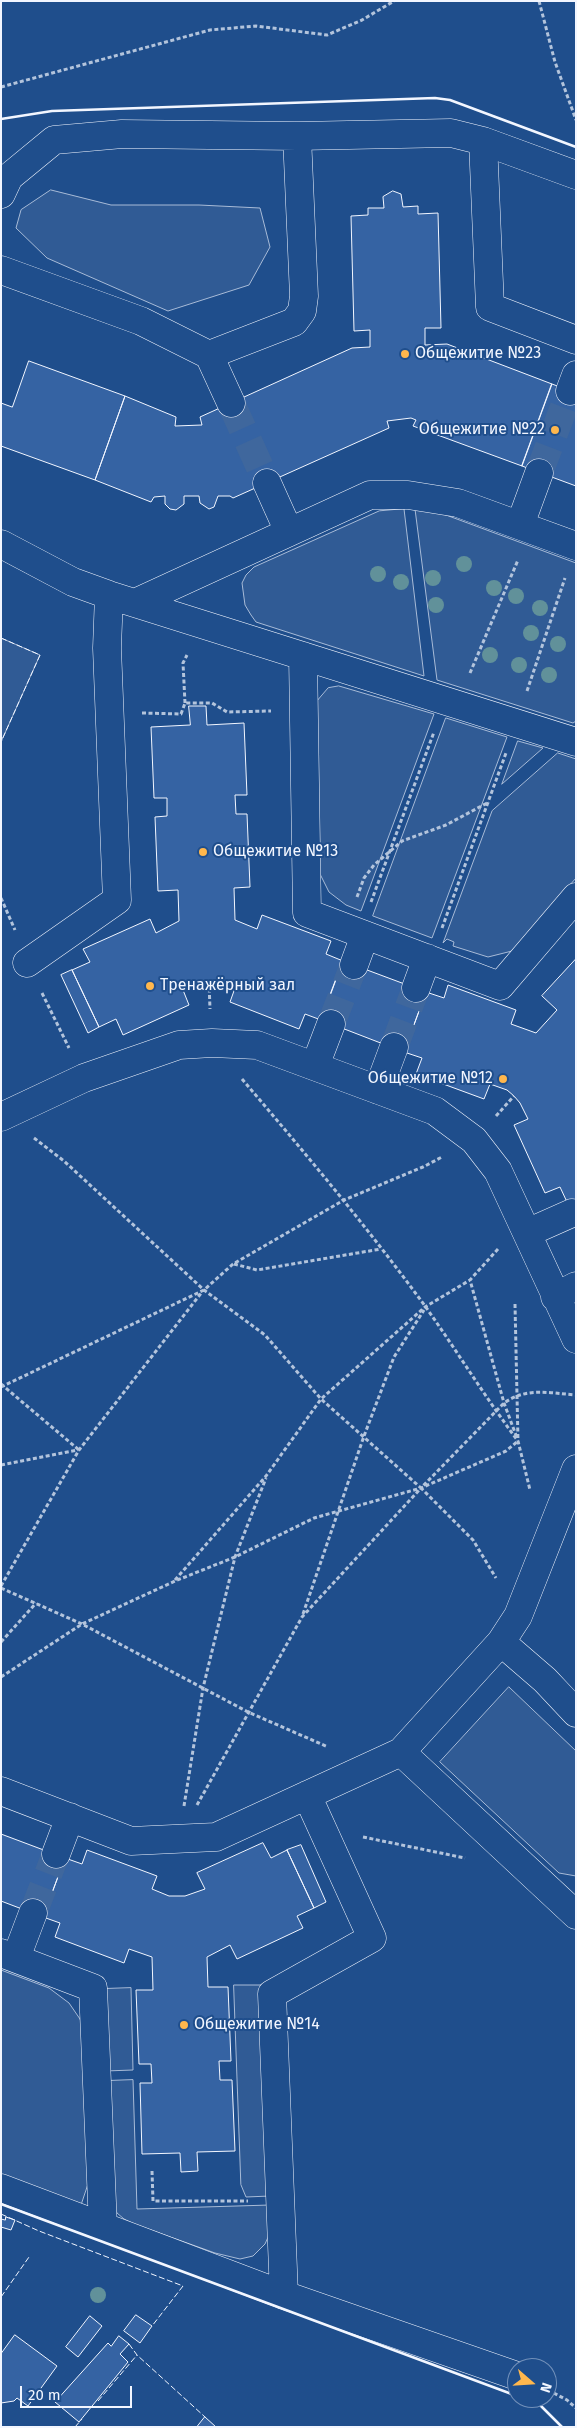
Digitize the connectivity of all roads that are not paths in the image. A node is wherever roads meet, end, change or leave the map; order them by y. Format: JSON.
{"nodes":[{"id":1,"x":297,"y":136,"type":"junction"},
{"id":2,"x":483,"y":141,"type":"junction"},
{"id":3,"x":576,"y":175,"type":"edge"},
{"id":4,"x":1,"y":194,"type":"edge"},
{"id":5,"x":1,"y":270,"type":"edge"},
{"id":6,"x":576,"y":340,"type":"edge"},
{"id":7,"x":209,"y":355,"type":"junction"},
{"id":8,"x":231,"y":403,"type":"tunnel mouth"},
{"id":9,"x":539,"y":473,"type":"tunnel mouth"},
{"id":10,"x":267,"y":483,"type":"tunnel mouth"},
{"id":11,"x":526,"y":527,"type":"junction"},
{"id":12,"x":290,"y":532,"type":"junction"},
{"id":13,"x":1,"y":544,"type":"edge"},
{"id":14,"x":576,"y":546,"type":"edge"},
{"id":15,"x":109,"y":595,"type":"junction"},
{"id":16,"x":135,"y":603,"type":"junction"},
{"id":17,"x":303,"y":656,"type":"junction"},
{"id":18,"x":576,"y":742,"type":"edge"},
{"id":19,"x":576,"y":897,"type":"edge"},
{"id":20,"x":356,"y":932,"type":"junction"},
{"id":21,"x":429,"y":959,"type":"junction"},
{"id":22,"x":27,"y":963,"type":"dead end"},
{"id":23,"x":354,"y":965,"type":"tunnel mouth"},
{"id":24,"x":416,"y":988,"type":"tunnel mouth"},
{"id":25,"x":332,"y":1024,"type":"tunnel mouth"},
{"id":26,"x":394,"y":1047,"type":"tunnel mouth"},
{"id":27,"x":315,"y":1066,"type":"junction"},
{"id":28,"x":378,"y":1090,"type":"junction"},
{"id":29,"x":2,"y":1116,"type":"edge"},
{"id":30,"x":572,"y":1213,"type":"dead end"},
{"id":31,"x":527,"y":1234,"type":"junction"},
{"id":32,"x":566,"y":1292,"type":"edge"},
{"id":33,"x":576,"y":1339,"type":"edge"},
{"id":34,"x":576,"y":1469,"type":"edge"},
{"id":35,"x":501,"y":1642,"type":"junction"},
{"id":36,"x":576,"y":1714,"type":"edge"},
{"id":37,"x":401,"y":1752,"type":"junction"},
{"id":38,"x":307,"y":1795,"type":"junction"},
{"id":39,"x":3,"y":1798,"type":"edge"},
{"id":40,"x":70,"y":1817,"type":"junction"},
{"id":41,"x":56,"y":1854,"type":"tunnel mouth"},
{"id":42,"x":33,"y":1913,"type":"tunnel mouth"},
{"id":43,"x":576,"y":1915,"type":"edge"},
{"id":44,"x":8,"y":1955,"type":"edge"},
{"id":45,"x":1,"y":2188,"type":"edge"},
{"id":46,"x":103,"y":2227,"type":"junction"},
{"id":47,"x":284,"y":2294,"type":"junction"},
{"id":48,"x":507,"y":2372,"type":"edge"}],
"edges":[{"from":1,"to":2,"type":"lane"},
{"from":1,"to":4,"type":"lane"},
{"from":1,"to":7,"type":"lane"},
{"from":2,"to":3,"type":"lane"},
{"from":2,"to":6,"type":"lane"},
{"from":5,"to":7,"type":"lane"},
{"from":7,"to":8,"type":"lane"},
{"from":9,"to":11,"type":"lane"},
{"from":10,"to":12,"type":"lane"},
{"from":11,"to":12,"type":"lane"},
{"from":11,"to":14,"type":"lane"},
{"from":12,"to":16,"type":"lane"},
{"from":13,"to":15,"type":"lane"},
{"from":15,"to":16,"type":"lane"},
{"from":15,"to":22,"type":"lane"},
{"from":16,"to":17,"type":"lane"},
{"from":17,"to":18,"type":"lane"},
{"from":17,"to":20,"type":"lane"},
{"from":19,"to":21,"type":"lane"},
{"from":20,"to":21,"type":"lane"},
{"from":20,"to":23,"type":"lane"},
{"from":21,"to":24,"type":"lane"},
{"from":25,"to":27,"type":"lane"},
{"from":26,"to":28,"type":"lane"},
{"from":27,"to":28,"type":"lane"},
{"from":27,"to":29,"type":"lane"},
{"from":28,"to":31,"type":"lane"},
{"from":30,"to":31,"type":"lane"},
{"from":31,"to":32,"type":"lane"},
{"from":32,"to":33,"type":"lane"},
{"from":34,"to":35,"type":"lane"},
{"from":35,"to":36,"type":"lane"},
{"from":35,"to":37,"type":"lane"},
{"from":37,"to":38,"type":"lane"},
{"from":37,"to":43,"type":"lane"},
{"from":38,"to":40,"type":"lane"},
{"from":38,"to":47,"type":"lane"},
{"from":39,"to":40,"type":"lane"},
{"from":40,"to":41,"type":"lane"},
{"from":42,"to":44,"type":"lane"},
{"from":44,"to":46,"type":"lane"},
{"from":45,"to":46,"type":"lane"},
{"from":46,"to":47,"type":"lane"},
{"from":47,"to":48,"type":"lane"}]}
